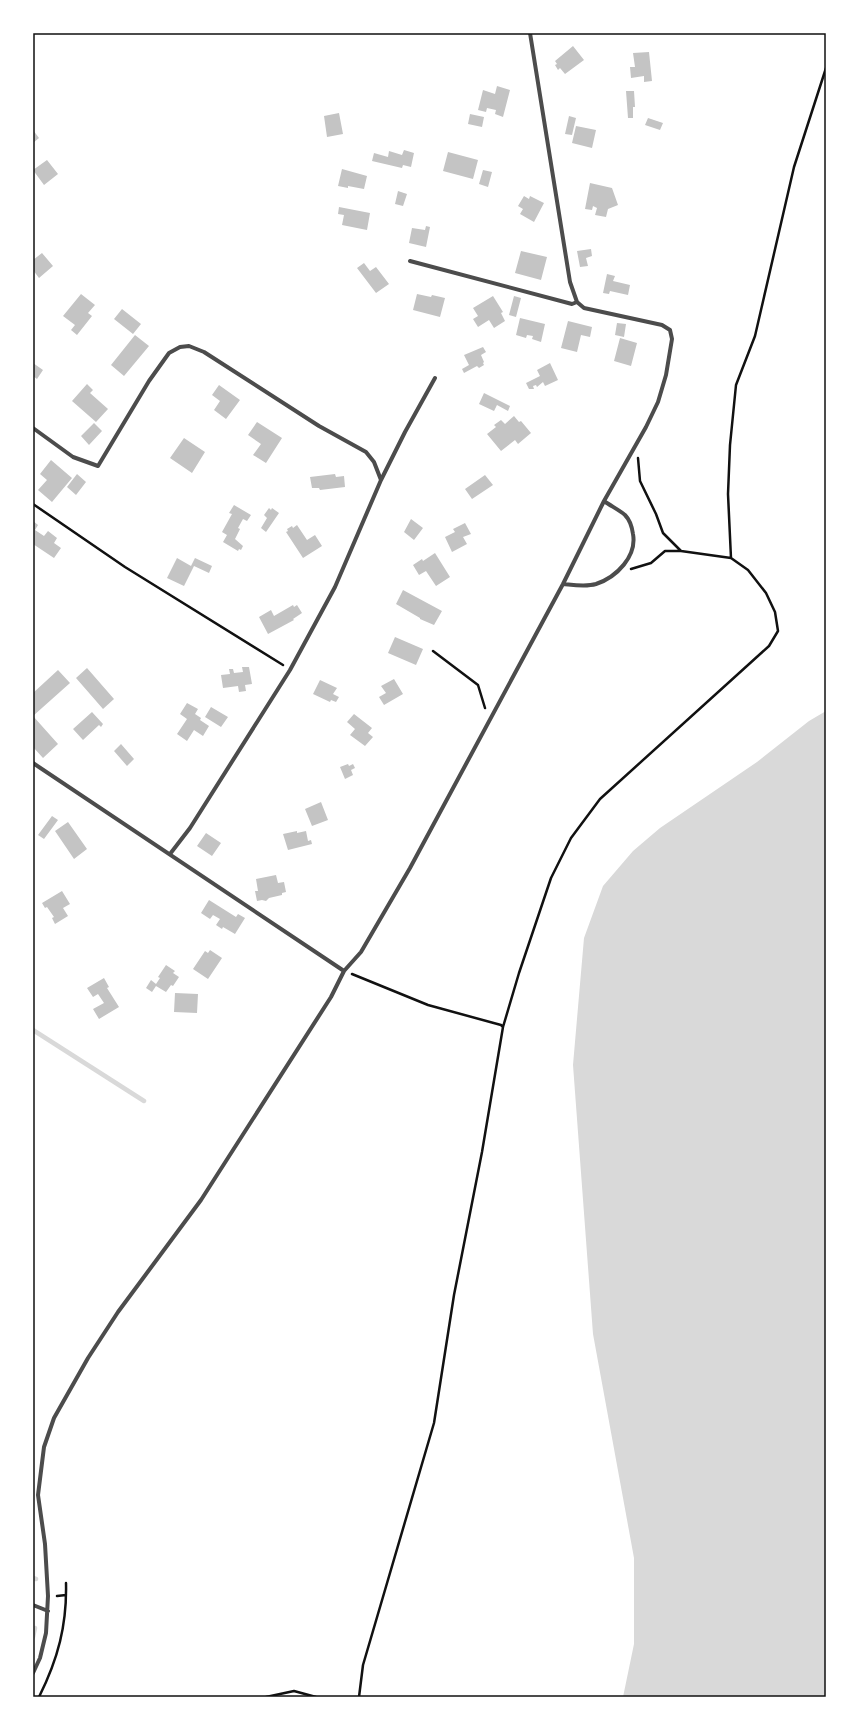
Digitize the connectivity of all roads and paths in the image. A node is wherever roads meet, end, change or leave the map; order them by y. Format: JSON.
{"nodes":[{"id":1,"x":530,"y":33,"type":"edge"},
{"id":2,"x":826,"y":68,"type":"edge"},
{"id":3,"x":410,"y":261,"type":"dead end"},
{"id":4,"x":577,"y":302,"type":"junction"},
{"id":5,"x":435,"y":378,"type":"dead end"},
{"id":6,"x":33,"y":428,"type":"edge"},
{"id":7,"x":637,"y":443,"type":"junction"},
{"id":8,"x":381,"y":480,"type":"junction"},
{"id":9,"x":604,"y":501,"type":"junction"},
{"id":10,"x":33,"y":504,"type":"edge"},
{"id":11,"x":681,"y":551,"type":"junction"},
{"id":12,"x":731,"y":558,"type":"junction"},
{"id":13,"x":621,"y":567,"type":"junction"},
{"id":14,"x":563,"y":584,"type":"junction"},
{"id":15,"x":433,"y":651,"type":"dead end"},
{"id":16,"x":290,"y":670,"type":"junction"},
{"id":17,"x":489,"y":723,"type":"junction"},
{"id":18,"x":33,"y":763,"type":"edge"},
{"id":19,"x":170,"y":854,"type":"junction"},
{"id":20,"x":344,"y":971,"type":"junction"},
{"id":21,"x":502,"y":1026,"type":"junction"},
{"id":22,"x":66,"y":1583,"type":"dead end"},
{"id":23,"x":33,"y":1605,"type":"edge"},
{"id":24,"x":48,"y":1611,"type":"junction"},
{"id":25,"x":33,"y":1673,"type":"edge"},
{"id":26,"x":40,"y":1697,"type":"edge"},
{"id":27,"x":266,"y":1697,"type":"edge"},
{"id":28,"x":316,"y":1697,"type":"edge"},
{"id":29,"x":359,"y":1697,"type":"edge"}],
"edges":[{"from":1,"to":4,"type":"street"},
{"from":2,"to":12,"type":"path"},
{"from":3,"to":4,"type":"street"},
{"from":4,"to":7,"type":"street"},
{"from":5,"to":8,"type":"street"},
{"from":6,"to":8,"type":"street"},
{"from":7,"to":9,"type":"street"},
{"from":7,"to":11,"type":"path"},
{"from":8,"to":16,"type":"street"},
{"from":9,"to":13,"type":"street"},
{"from":9,"to":14,"type":"street"},
{"from":10,"to":16,"type":"path"},
{"from":11,"to":12,"type":"path"},
{"from":11,"to":13,"type":"path"},
{"from":12,"to":21,"type":"path"},
{"from":13,"to":14,"type":"street"},
{"from":14,"to":17,"type":"street"},
{"from":15,"to":17,"type":"path"},
{"from":16,"to":19,"type":"street"},
{"from":17,"to":20,"type":"street"},
{"from":18,"to":19,"type":"street"},
{"from":19,"to":20,"type":"street"},
{"from":20,"to":21,"type":"path"},
{"from":20,"to":24,"type":"street"},
{"from":21,"to":29,"type":"path"},
{"from":22,"to":26,"type":"path"},
{"from":23,"to":24,"type":"street"},
{"from":24,"to":25,"type":"street"},
{"from":27,"to":28,"type":"path"}]}
